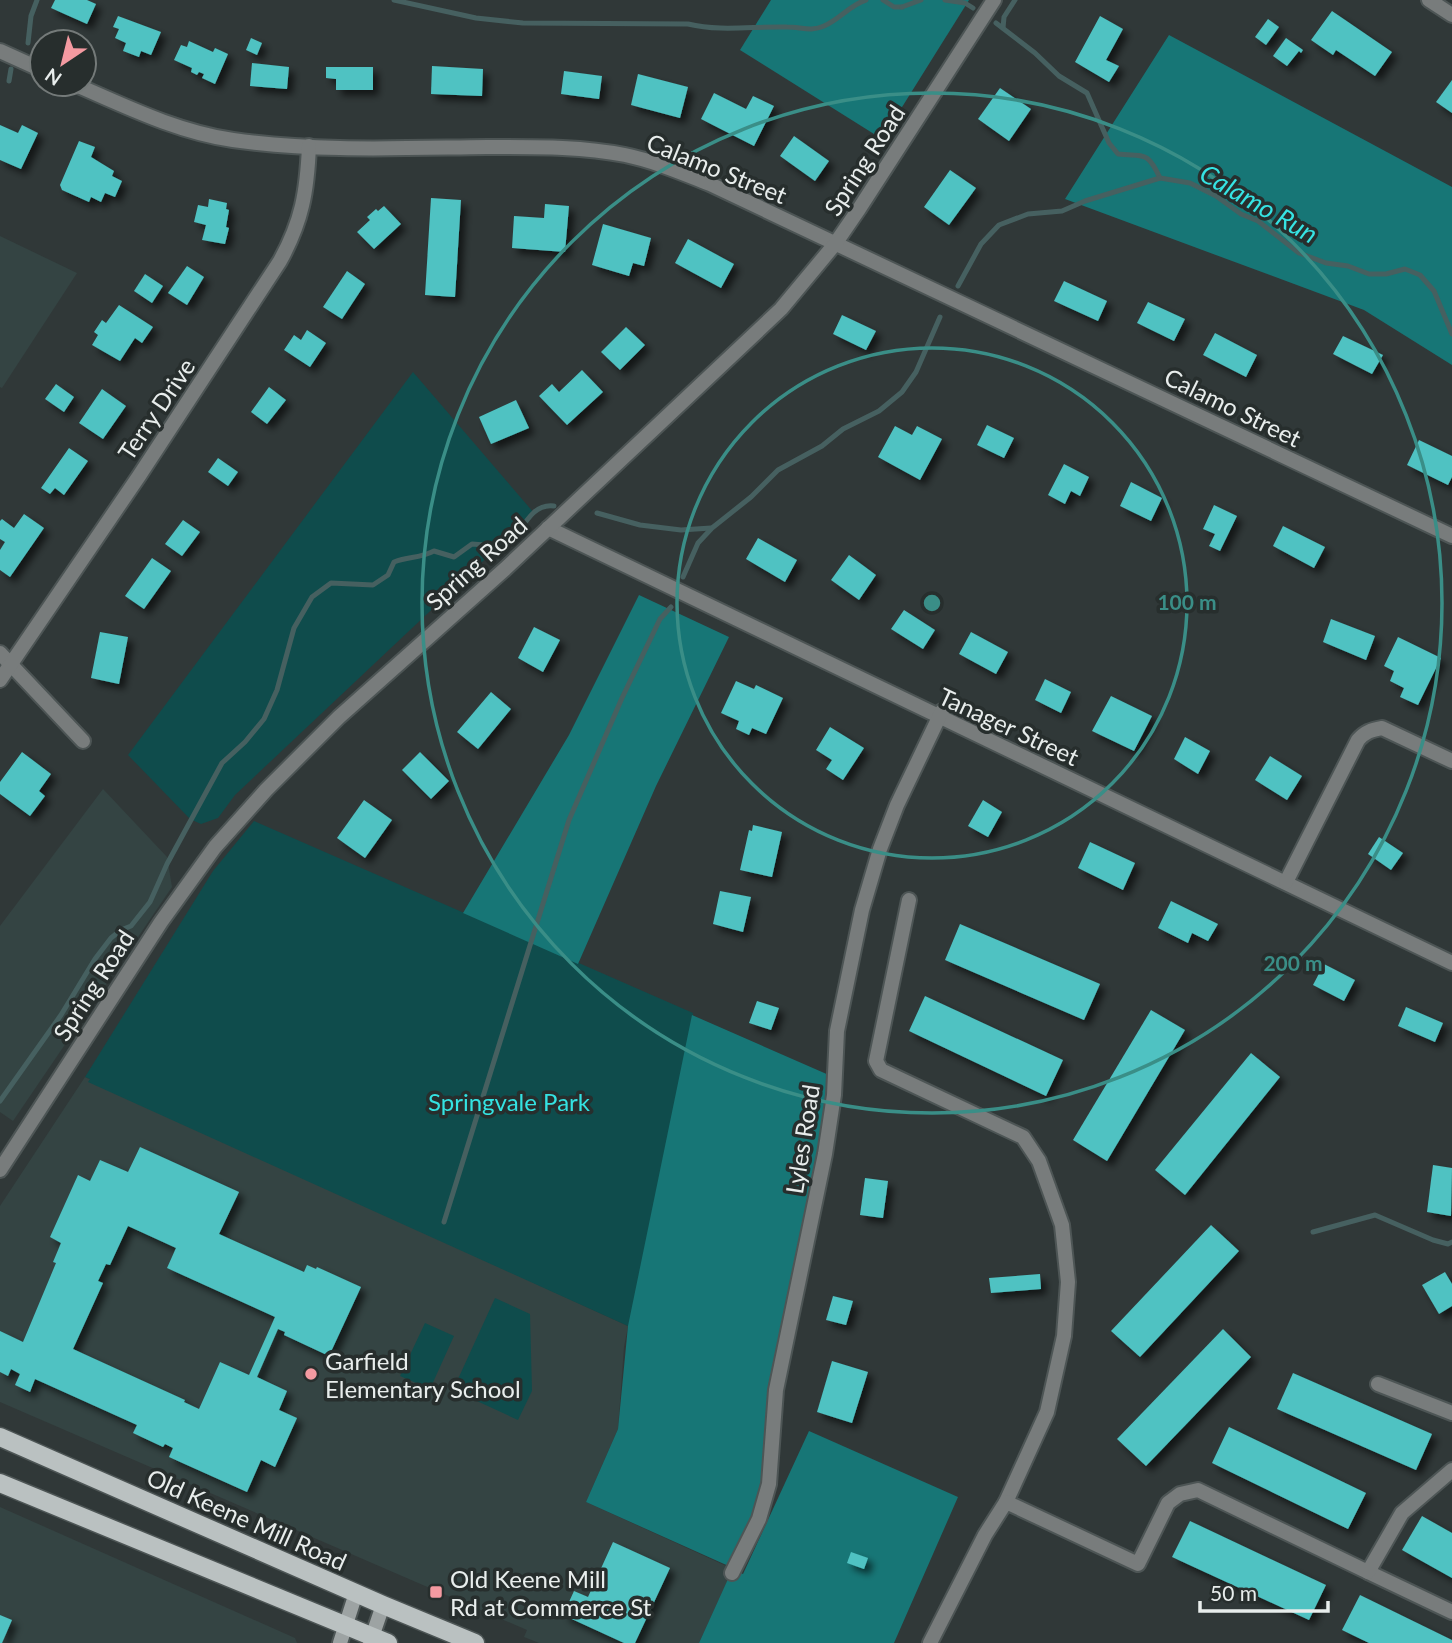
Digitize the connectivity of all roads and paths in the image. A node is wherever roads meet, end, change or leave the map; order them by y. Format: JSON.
{"nodes":[{"id":1,"x":994,"y":0,"type":"edge"},
{"id":2,"x":1429,"y":0,"type":"edge"},
{"id":3,"x":1452,"y":15,"type":"edge"},
{"id":4,"x":0,"y":51,"type":"edge"},
{"id":5,"x":28,"y":64,"type":"edge"},
{"id":6,"x":98,"y":95,"type":"edge"},
{"id":7,"x":309,"y":146,"type":"junction"},
{"id":8,"x":835,"y":244,"type":"junction"},
{"id":9,"x":548,"y":528,"type":"junction"},
{"id":10,"x":1452,"y":536,"type":"edge"},
{"id":11,"x":0,"y":653,"type":"edge"},
{"id":12,"x":11,"y":665,"type":"junction"},
{"id":13,"x":0,"y":680,"type":"edge"},
{"id":14,"x":940,"y":714,"type":"junction"},
{"id":15,"x":83,"y":741,"type":"dead end"},
{"id":16,"x":1452,"y":761,"type":"edge"},
{"id":17,"x":1286,"y":883,"type":"junction"},
{"id":18,"x":909,"y":900,"type":"dead end"},
{"id":19,"x":1452,"y":962,"type":"edge"},
{"id":20,"x":0,"y":1170,"type":"edge"},
{"id":21,"x":1378,"y":1384,"type":"dead end"},
{"id":22,"x":1452,"y":1413,"type":"edge"},
{"id":23,"x":0,"y":1437,"type":"edge"},
{"id":24,"x":1452,"y":1470,"type":"edge"},
{"id":25,"x":0,"y":1483,"type":"edge"},
{"id":26,"x":1006,"y":1502,"type":"junction"},
{"id":27,"x":1368,"y":1572,"type":"junction"},
{"id":28,"x":732,"y":1573,"type":"dead end"},
{"id":29,"x":356,"y":1593,"type":"junction"},
{"id":30,"x":383,"y":1605,"type":"junction"},
{"id":31,"x":1452,"y":1612,"type":"edge"},
{"id":32,"x":346,"y":1624,"type":"junction"},
{"id":33,"x":377,"y":1641,"type":"edge"},
{"id":34,"x":340,"y":1643,"type":"edge"},
{"id":35,"x":475,"y":1643,"type":"edge"},
{"id":36,"x":930,"y":1643,"type":"edge"}],
"edges":[{"from":1,"to":8,"type":"street","name":"Spring Road"},
{"from":2,"to":3,"type":"street"},
{"from":4,"to":5,"type":"street"},
{"from":6,"to":7,"type":"street","name":"Calamo Street"},
{"from":7,"to":8,"type":"street","name":"Calamo Street"},
{"from":7,"to":12,"type":"street","name":"Terry Drive"},
{"from":8,"to":9,"type":"street","name":"Spring Road"},
{"from":8,"to":10,"type":"street","name":"Calamo Street"},
{"from":9,"to":14,"type":"street","name":"Tanager Street"},
{"from":9,"to":20,"type":"street","name":"Spring Road"},
{"from":11,"to":12,"type":"street"},
{"from":12,"to":13,"type":"street","name":"Terry Drive"},
{"from":12,"to":15,"type":"street"},
{"from":14,"to":17,"type":"street","name":"Tanager Street"},
{"from":14,"to":28,"type":"street","name":"Lyles Road"},
{"from":16,"to":17,"type":"street"},
{"from":17,"to":19,"type":"street","name":"Tanager Street"},
{"from":18,"to":26,"type":"street"},
{"from":21,"to":22,"type":"street"},
{"from":23,"to":29,"type":"main road","name":"Old Keene Mill Road"},
{"from":24,"to":27,"type":"street"},
{"from":25,"to":32,"type":"main road"},
{"from":26,"to":27,"type":"street"},
{"from":26,"to":36,"type":"street"},
{"from":27,"to":31,"type":"street"},
{"from":29,"to":30,"type":"main road","name":"Old Keene Mill Road"},
{"from":29,"to":32,"type":"street"},
{"from":30,"to":33,"type":"street"},
{"from":30,"to":35,"type":"main road","name":"Old Keene Mill Road"},
{"from":32,"to":33,"type":"main road"},
{"from":32,"to":34,"type":"street"}]}
